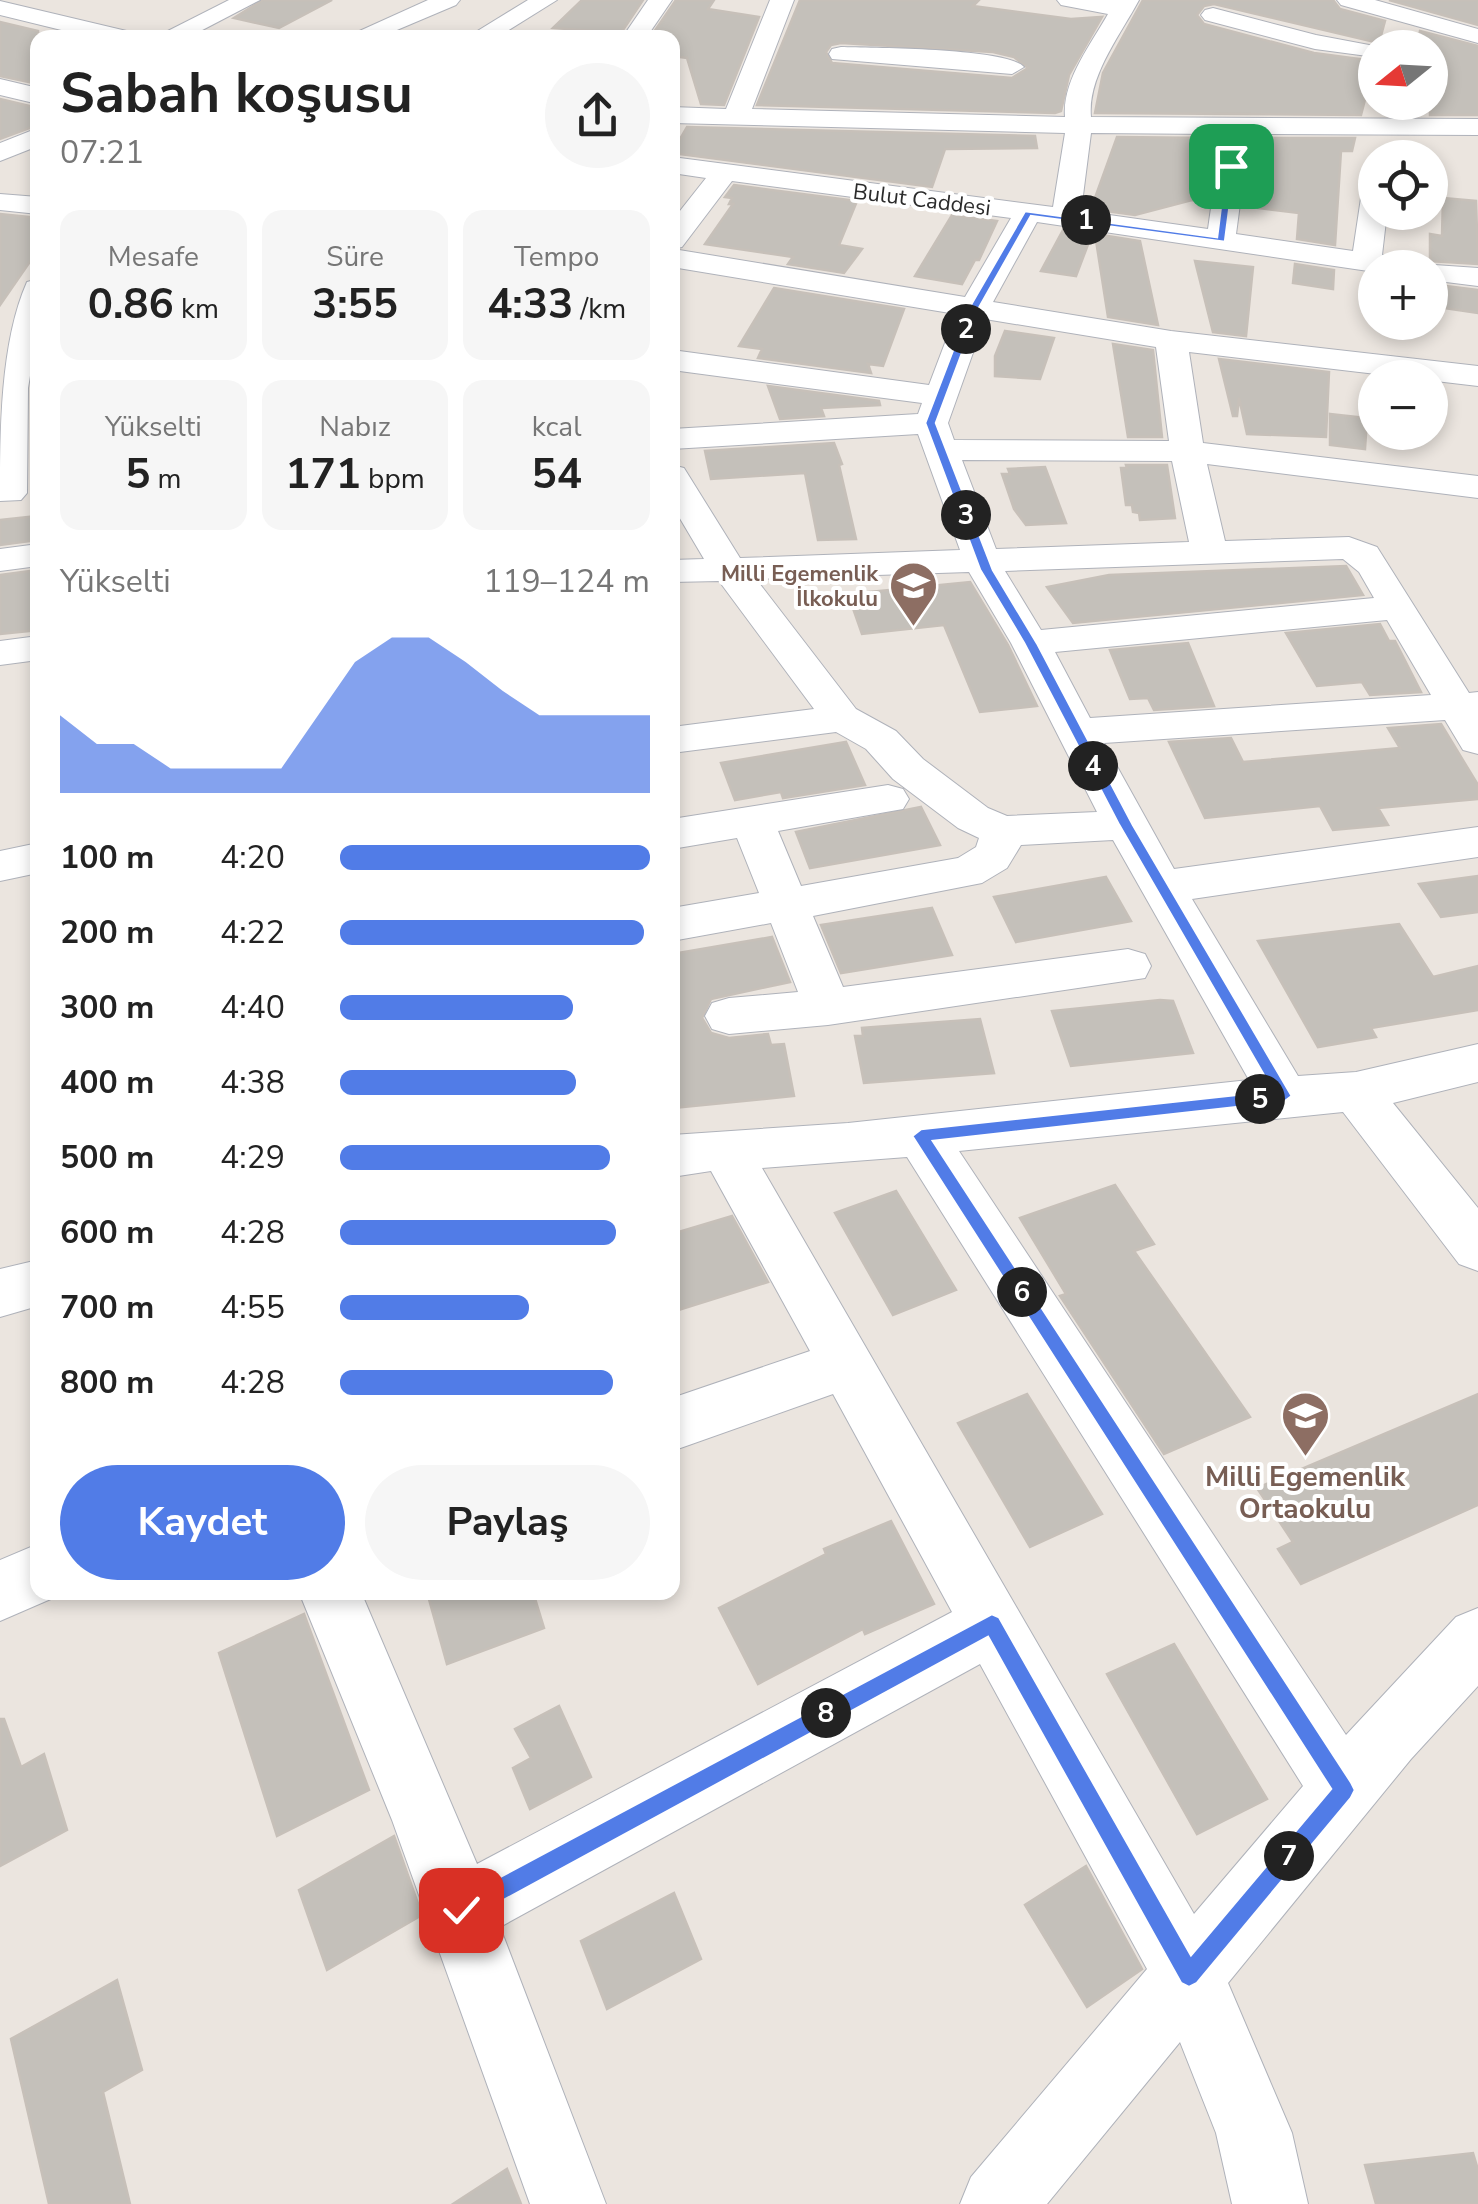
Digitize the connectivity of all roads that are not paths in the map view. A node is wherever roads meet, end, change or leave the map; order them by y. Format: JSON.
{"nodes":[{"id":1,"x":37,"y":0,"type":"edge"},
{"id":2,"x":248,"y":0,"type":"edge"},
{"id":3,"x":448,"y":0,"type":"edge"},
{"id":4,"x":545,"y":0,"type":"edge"},
{"id":5,"x":660,"y":0,"type":"edge"},
{"id":6,"x":782,"y":0,"type":"edge"},
{"id":7,"x":1068,"y":0,"type":"edge"},
{"id":8,"x":1349,"y":0,"type":"edge"},
{"id":9,"x":1428,"y":0,"type":"edge"},
{"id":10,"x":1124,"y":4,"type":"edge"},
{"id":11,"x":2,"y":9,"type":"edge"},
{"id":12,"x":1478,"y":13,"type":"edge"},
{"id":13,"x":1213,"y":15,"type":"dead end"},
{"id":14,"x":92,"y":30,"type":"edge"},
{"id":15,"x":183,"y":30,"type":"edge"},
{"id":16,"x":375,"y":30,"type":"edge"},
{"id":17,"x":492,"y":30,"type":"edge"},
{"id":18,"x":639,"y":30,"type":"edge"},
{"id":19,"x":1478,"y":36,"type":"edge"},
{"id":20,"x":960,"y":44,"type":"dead end"},
{"id":21,"x":1358,"y":48,"type":"edge"},
{"id":22,"x":1012,"y":67,"type":"junction"},
{"id":23,"x":0,"y":87,"type":"edge"},
{"id":24,"x":30,"y":94,"type":"edge"},
{"id":25,"x":819,"y":98,"type":"junction"},
{"id":26,"x":680,"y":115,"type":"edge"},
{"id":27,"x":736,"y":117,"type":"junction"},
{"id":28,"x":993,"y":123,"type":"junction"},
{"id":29,"x":1080,"y":125,"type":"junction"},
{"id":30,"x":1228,"y":125,"type":"junction"},
{"id":31,"x":1386,"y":126,"type":"junction"},
{"id":32,"x":1478,"y":127,"type":"edge"},
{"id":33,"x":30,"y":140,"type":"edge"},
{"id":34,"x":1384,"y":140,"type":"edge"},
{"id":35,"x":0,"y":153,"type":"edge"},
{"id":36,"x":680,"y":167,"type":"edge"},
{"id":37,"x":723,"y":174,"type":"junction"},
{"id":38,"x":0,"y":202,"type":"edge"},
{"id":39,"x":30,"y":205,"type":"edge"},
{"id":40,"x":1047,"y":215,"type":"junction"},
{"id":41,"x":680,"y":230,"type":"edge"},
{"id":42,"x":1221,"y":240,"type":"junction"},
{"id":43,"x":680,"y":259,"type":"edge"},
{"id":44,"x":1358,"y":261,"type":"edge"},
{"id":45,"x":1448,"y":273,"type":"edge"},
{"id":46,"x":1478,"y":278,"type":"edge"},
{"id":47,"x":974,"y":308,"type":"junction"},
{"id":48,"x":1171,"y":340,"type":"junction"},
{"id":49,"x":28,"y":354,"type":"edge"},
{"id":50,"x":680,"y":362,"type":"edge"},
{"id":51,"x":1478,"y":376,"type":"edge"},
{"id":52,"x":937,"y":423,"type":"junction"},
{"id":53,"x":680,"y":439,"type":"edge"},
{"id":54,"x":1187,"y":451,"type":"junction"},
{"id":55,"x":1478,"y":487,"type":"edge"},
{"id":56,"x":680,"y":488,"type":"edge"},
{"id":57,"x":16,"y":492,"type":"edge"},
{"id":58,"x":1209,"y":552,"type":"junction"},
{"id":59,"x":30,"y":556,"type":"edge"},
{"id":60,"x":982,"y":558,"type":"junction"},
{"id":61,"x":0,"y":560,"type":"edge"},
{"id":62,"x":729,"y":568,"type":"junction"},
{"id":63,"x":680,"y":571,"type":"edge"},
{"id":64,"x":30,"y":582,"type":"edge"},
{"id":65,"x":0,"y":586,"type":"edge"},
{"id":66,"x":1398,"y":607,"type":"junction"},
{"id":67,"x":1030,"y":643,"type":"junction"},
{"id":68,"x":30,"y":649,"type":"edge"},
{"id":69,"x":0,"y":653,"type":"edge"},
{"id":70,"x":30,"y":678,"type":"edge"},
{"id":71,"x":0,"y":681,"type":"edge"},
{"id":72,"x":1467,"y":705,"type":"edge"},
{"id":73,"x":842,"y":718,"type":"junction"},
{"id":74,"x":1074,"y":732,"type":"junction"},
{"id":75,"x":680,"y":739,"type":"edge"},
{"id":76,"x":1478,"y":741,"type":"edge"},
{"id":77,"x":888,"y":799,"type":"dead end"},
{"id":78,"x":752,"y":821,"type":"junction"},
{"id":79,"x":1126,"y":825,"type":"junction"},
{"id":80,"x":680,"y":831,"type":"edge"},
{"id":81,"x":1002,"y":831,"type":"junction"},
{"id":82,"x":1478,"y":842,"type":"edge"},
{"id":83,"x":30,"y":860,"type":"edge"},
{"id":84,"x":0,"y":866,"type":"edge"},
{"id":85,"x":1162,"y":887,"type":"junction"},
{"id":86,"x":784,"y":906,"type":"junction"},
{"id":87,"x":680,"y":924,"type":"edge"},
{"id":88,"x":1128,"y":966,"type":"dead end"},
{"id":89,"x":828,"y":1007,"type":"junction"},
{"id":90,"x":729,"y":1016,"type":"dead end"},
{"id":91,"x":1478,"y":1062,"type":"edge"},
{"id":92,"x":1356,"y":1092,"type":"junction"},
{"id":93,"x":1284,"y":1096,"type":"junction"},
{"id":94,"x":921,"y":1136,"type":"junction"},
{"id":95,"x":698,"y":1152,"type":"edge"},
{"id":96,"x":1478,"y":1248,"type":"edge"},
{"id":97,"x":30,"y":1286,"type":"edge"},
{"id":98,"x":0,"y":1293,"type":"edge"},
{"id":99,"x":846,"y":1364,"type":"junction"},
{"id":100,"x":680,"y":1422,"type":"edge"},
{"id":101,"x":30,"y":1577,"type":"edge"},
{"id":102,"x":0,"y":1590,"type":"edge"},
{"id":103,"x":333,"y":1600,"type":"edge"},
{"id":104,"x":992,"y":1624,"type":"junction"},
{"id":105,"x":1474,"y":1652,"type":"edge"},
{"id":106,"x":1344,"y":1790,"type":"junction"},
{"id":107,"x":461,"y":1910,"type":"junction"},
{"id":108,"x":1189,"y":1975,"type":"junction"},
{"id":109,"x":568,"y":2204,"type":"edge"},
{"id":110,"x":998,"y":2204,"type":"edge"},
{"id":111,"x":1270,"y":2204,"type":"edge"}],
"edges":[{"from":1,"to":11,"type":"street"},
{"from":2,"to":15,"type":"street"},
{"from":3,"to":16,"type":"street"},
{"from":4,"to":17,"type":"street"},
{"from":5,"to":18,"type":"street"},
{"from":6,"to":27,"type":"street"},
{"from":7,"to":10,"type":"street"},
{"from":8,"to":19,"type":"street"},
{"from":9,"to":12,"type":"street"},
{"from":10,"to":29,"type":"street"},
{"from":11,"to":14,"type":"street"},
{"from":13,"to":21,"type":"street"},
{"from":20,"to":22,"type":"street"},
{"from":22,"to":25,"type":"street"},
{"from":22,"to":28,"type":"street"},
{"from":23,"to":24,"type":"street"},
{"from":25,"to":27,"type":"street"},
{"from":25,"to":28,"type":"street"},
{"from":26,"to":27,"type":"street"},
{"from":28,"to":29,"type":"street"},
{"from":29,"to":30,"type":"street"},
{"from":29,"to":40,"type":"street"},
{"from":30,"to":31,"type":"street"},
{"from":30,"to":42,"type":"street"},
{"from":31,"to":32,"type":"street"},
{"from":31,"to":34,"type":"street"},
{"from":33,"to":35,"type":"street"},
{"from":36,"to":37,"type":"street","name":"Bulut Caddesi"},
{"from":37,"to":40,"type":"street","name":"Bulut Caddesi"},
{"from":37,"to":41,"type":"street"},
{"from":38,"to":39,"type":"street"},
{"from":40,"to":42,"type":"street","name":"Bulut Caddesi"},
{"from":40,"to":47,"type":"street"},
{"from":42,"to":44,"type":"street","name":"Bulut Caddesi"},
{"from":43,"to":47,"type":"street"},
{"from":45,"to":46,"type":"street"},
{"from":47,"to":48,"type":"street"},
{"from":47,"to":52,"type":"street"},
{"from":48,"to":51,"type":"street"},
{"from":48,"to":54,"type":"street"},
{"from":49,"to":57,"type":"street"},
{"from":50,"to":52,"type":"street"},
{"from":52,"to":53,"type":"street"},
{"from":52,"to":54,"type":"street"},
{"from":52,"to":60,"type":"street"},
{"from":54,"to":55,"type":"street"},
{"from":54,"to":58,"type":"street"},
{"from":56,"to":62,"type":"street"},
{"from":58,"to":60,"type":"street"},
{"from":58,"to":66,"type":"street"},
{"from":59,"to":61,"type":"street"},
{"from":60,"to":62,"type":"street"},
{"from":60,"to":67,"type":"street"},
{"from":62,"to":63,"type":"street"},
{"from":62,"to":73,"type":"street"},
{"from":64,"to":65,"type":"street"},
{"from":66,"to":67,"type":"street"},
{"from":66,"to":72,"type":"street"},
{"from":67,"to":74,"type":"street"},
{"from":68,"to":69,"type":"street"},
{"from":70,"to":71,"type":"street"},
{"from":72,"to":74,"type":"street"},
{"from":72,"to":76,"type":"street"},
{"from":73,"to":75,"type":"street"},
{"from":73,"to":81,"type":"street"},
{"from":74,"to":79,"type":"street"},
{"from":77,"to":78,"type":"street"},
{"from":78,"to":80,"type":"street"},
{"from":78,"to":86,"type":"street"},
{"from":79,"to":81,"type":"street"},
{"from":79,"to":85,"type":"street"},
{"from":81,"to":86,"type":"street"},
{"from":82,"to":85,"type":"street"},
{"from":83,"to":84,"type":"street"},
{"from":85,"to":93,"type":"street"},
{"from":86,"to":87,"type":"street"},
{"from":86,"to":89,"type":"street"},
{"from":88,"to":89,"type":"street"},
{"from":89,"to":90,"type":"street"},
{"from":91,"to":92,"type":"street"},
{"from":92,"to":93,"type":"street"},
{"from":92,"to":96,"type":"street"},
{"from":93,"to":94,"type":"street"},
{"from":94,"to":95,"type":"street"},
{"from":94,"to":106,"type":"street"},
{"from":95,"to":99,"type":"street"},
{"from":97,"to":98,"type":"street"},
{"from":99,"to":100,"type":"street"},
{"from":99,"to":104,"type":"street"},
{"from":101,"to":102,"type":"street"},
{"from":103,"to":107,"type":"street"},
{"from":104,"to":107,"type":"street"},
{"from":104,"to":108,"type":"street"},
{"from":105,"to":106,"type":"street"},
{"from":106,"to":108,"type":"street"},
{"from":107,"to":109,"type":"street"},
{"from":108,"to":110,"type":"street"},
{"from":108,"to":111,"type":"street"}]}
